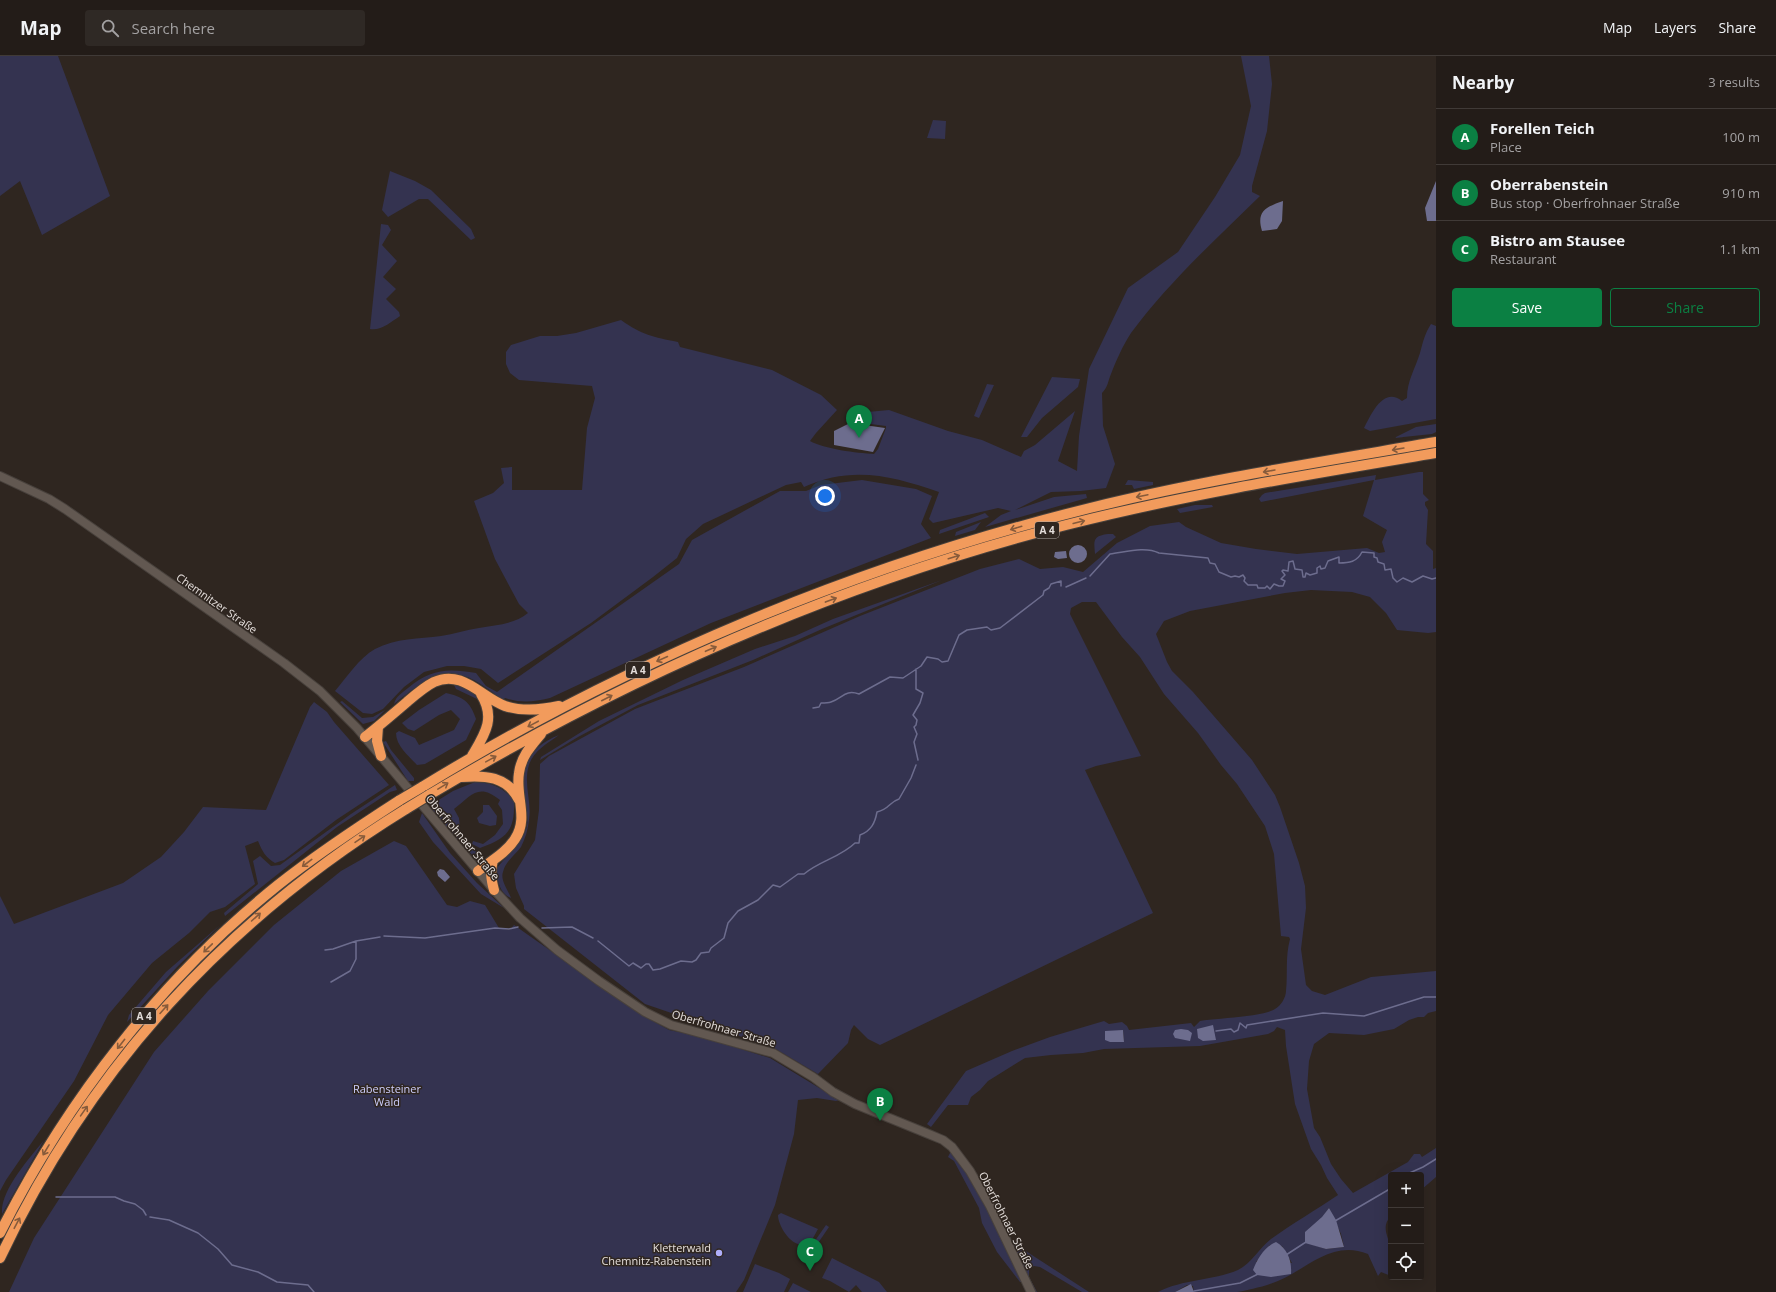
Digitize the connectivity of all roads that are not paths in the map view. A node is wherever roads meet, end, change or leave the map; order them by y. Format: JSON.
{"nodes":[{"id":1,"x":1436,"y":442,"type":"edge"},
{"id":2,"x":1436,"y":453,"type":"edge"},
{"id":3,"x":0,"y":476,"type":"edge"},
{"id":4,"x":480,"y":692,"type":"junction"},
{"id":5,"x":567,"y":705,"type":"junction"},
{"id":6,"x":378,"y":727,"type":"junction"},
{"id":7,"x":544,"y":729,"type":"junction"},
{"id":8,"x":365,"y":737,"type":"junction"},
{"id":9,"x":381,"y":756,"type":"junction"},
{"id":10,"x":471,"y":757,"type":"junction"},
{"id":11,"x":399,"y":778,"type":"joint"},
{"id":12,"x":457,"y":778,"type":"junction"},
{"id":13,"x":521,"y":804,"type":"junction"},
{"id":14,"x":493,"y":860,"type":"junction"},
{"id":15,"x":478,"y":871,"type":"junction"},
{"id":16,"x":494,"y":890,"type":"junction"},
{"id":17,"x":0,"y":1233,"type":"edge"},
{"id":18,"x":0,"y":1258,"type":"edge"},
{"id":19,"x":1031,"y":1292,"type":"edge"}],
"edges":[{"from":1,"to":5,"type":"highway","number":"A 4","one_way":true},
{"from":7,"to":2,"type":"highway","number":"A 4","one_way":true},
{"from":3,"to":8,"type":"main road","name":"Chemnitzer Straße"},
{"from":4,"to":5,"type":"highway"},
{"from":4,"to":6,"type":"highway"},
{"from":4,"to":10,"type":"highway"},
{"from":5,"to":10,"type":"highway","number":"A 4","one_way":true},
{"from":6,"to":8,"type":"highway"},
{"from":6,"to":9,"type":"highway"},
{"from":12,"to":7,"type":"highway","number":"A 4","one_way":true},
{"from":7,"to":13,"type":"highway"},
{"from":8,"to":9,"type":"main road","name":"Chemnitzer Straße"},
{"from":9,"to":11,"type":"main road","name":"Chemnitzer Straße"},
{"from":10,"to":17,"type":"highway","number":"A 4","one_way":true,"bridge":true},
{"from":11,"to":15,"type":"main road","name":"Oberfrohnaer Straße"},
{"from":12,"to":13,"type":"highway"},
{"from":18,"to":12,"type":"highway","number":"A 4","one_way":true,"bridge":true},
{"from":13,"to":14,"type":"highway"},
{"from":14,"to":15,"type":"highway"},
{"from":14,"to":16,"type":"highway"},
{"from":15,"to":16,"type":"main road","name":"Oberfrohnaer Straße"},
{"from":16,"to":19,"type":"main road","name":"Oberfrohnaer Straße"}]}
